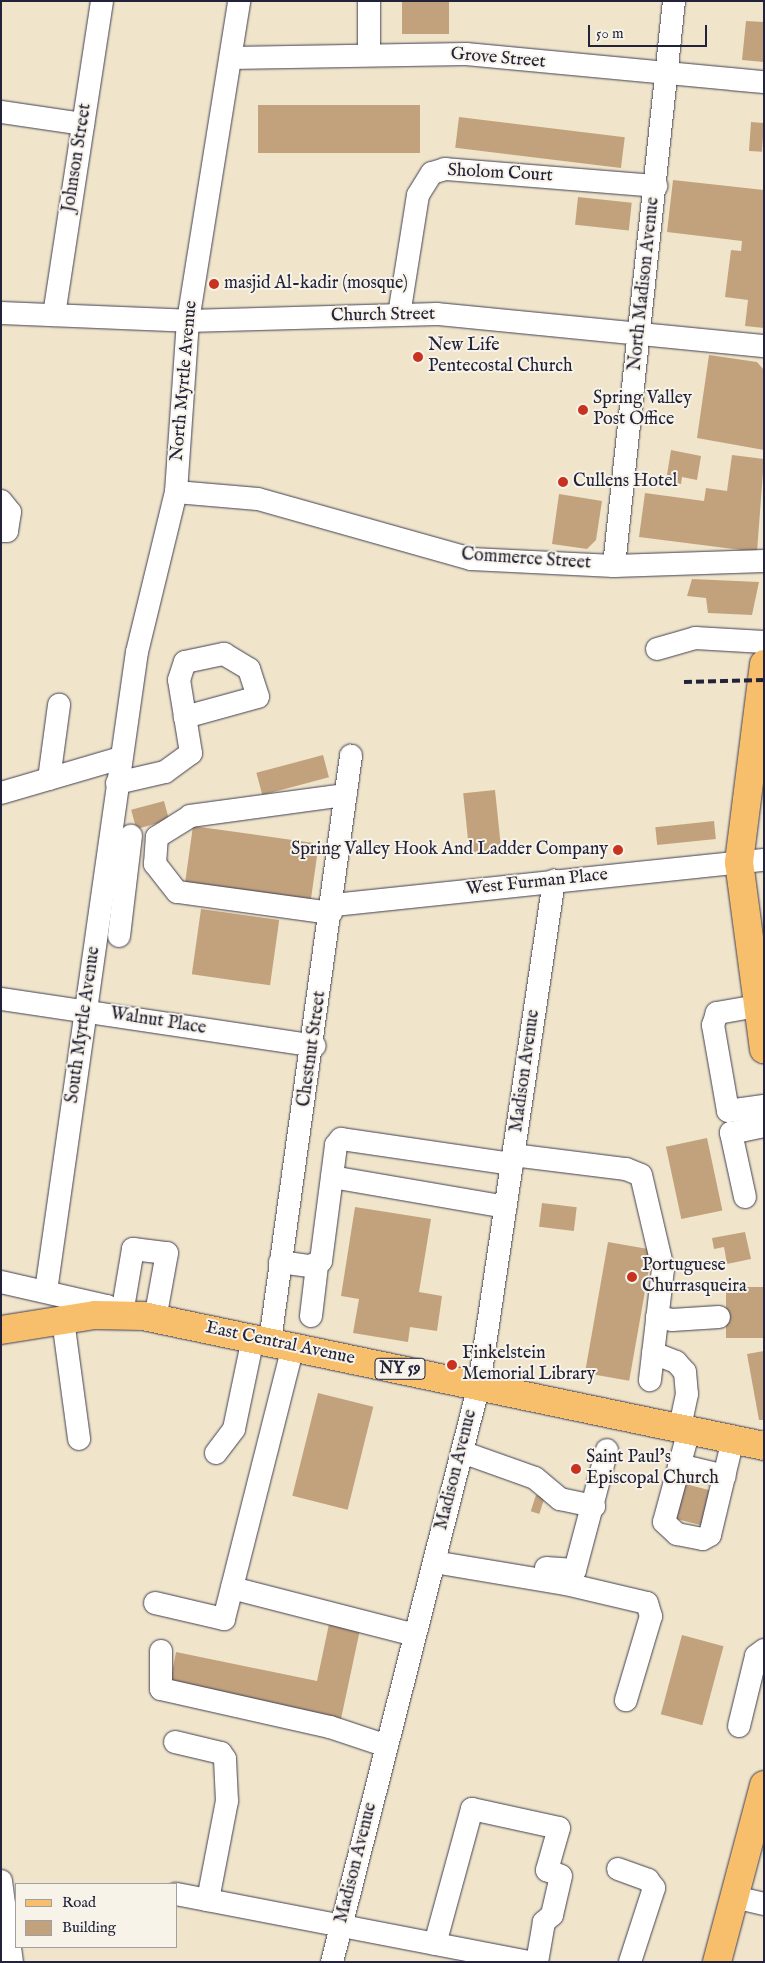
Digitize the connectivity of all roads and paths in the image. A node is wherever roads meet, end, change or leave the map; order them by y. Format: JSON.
{"nodes":[{"id":1,"x":102,"y":1,"type":"edge"},
{"id":2,"x":239,"y":1,"type":"edge"},
{"id":3,"x":369,"y":1,"type":"edge"},
{"id":4,"x":674,"y":1,"type":"edge"},
{"id":5,"x":369,"y":55,"type":"junction"},
{"id":6,"x":231,"y":58,"type":"junction"},
{"id":7,"x":667,"y":75,"type":"junction"},
{"id":8,"x":764,"y":82,"type":"edge"},
{"id":9,"x":1,"y":112,"type":"edge"},
{"id":10,"x":83,"y":124,"type":"junction"},
{"id":11,"x":656,"y":186,"type":"junction"},
{"id":12,"x":1,"y":313,"type":"edge"},
{"id":13,"x":54,"y":315,"type":"junction"},
{"id":14,"x":399,"y":315,"type":"junction"},
{"id":15,"x":188,"y":321,"type":"junction"},
{"id":16,"x":640,"y":335,"type":"junction"},
{"id":17,"x":764,"y":346,"type":"edge"},
{"id":18,"x":176,"y":492,"type":"junction"},
{"id":19,"x":1,"y":502,"type":"edge"},
{"id":20,"x":1,"y":531,"type":"edge"},
{"id":21,"x":764,"y":561,"type":"edge"},
{"id":22,"x":614,"y":566,"type":"junction"},
{"id":23,"x":764,"y":642,"type":"edge"},
{"id":24,"x":657,"y":649,"type":"dead end"},
{"id":25,"x":761,"y":702,"type":"edge"},
{"id":26,"x":59,"y":705,"type":"dead end"},
{"id":27,"x":185,"y":717,"type":"dead end"},
{"id":28,"x":351,"y":756,"type":"dead end"},
{"id":29,"x":121,"y":758,"type":"junction"},
{"id":30,"x":49,"y":779,"type":"junction"},
{"id":31,"x":117,"y":783,"type":"junction"},
{"id":32,"x":1,"y":793,"type":"edge"},
{"id":33,"x":346,"y":796,"type":"junction"},
{"id":34,"x":120,"y":835,"type":"junction"},
{"id":35,"x":157,"y":837,"type":"junction"},
{"id":36,"x":752,"y":861,"type":"edge"},
{"id":37,"x":554,"y":881,"type":"junction"},
{"id":38,"x":332,"y":909,"type":"junction"},
{"id":39,"x":119,"y":936,"type":"dead end"},
{"id":40,"x":1,"y":999,"type":"edge"},
{"id":41,"x":756,"y":1006,"type":"junction"},
{"id":42,"x":86,"y":1011,"type":"junction"},
{"id":43,"x":314,"y":1046,"type":"junction"},
{"id":44,"x":764,"y":1049,"type":"edge"},
{"id":45,"x":764,"y":1106,"type":"edge"},
{"id":46,"x":764,"y":1126,"type":"edge"},
{"id":47,"x":512,"y":1160,"type":"junction"},
{"id":48,"x":332,"y":1177,"type":"junction"},
{"id":49,"x":745,"y":1197,"type":"dead end"},
{"id":50,"x":505,"y":1208,"type":"junction"},
{"id":51,"x":280,"y":1262,"type":"junction"},
{"id":52,"x":317,"y":1266,"type":"junction"},
{"id":53,"x":1,"y":1282,"type":"edge"},
{"id":54,"x":46,"y":1291,"type":"junction"},
{"id":55,"x":120,"y":1314,"type":"junction"},
{"id":56,"x":311,"y":1316,"type":"dead end"},
{"id":57,"x":657,"y":1316,"type":"junction"},
{"id":58,"x":719,"y":1317,"type":"dead end"},
{"id":59,"x":155,"y":1319,"type":"junction"},
{"id":60,"x":63,"y":1320,"type":"junction"},
{"id":61,"x":1,"y":1330,"type":"edge"},
{"id":62,"x":272,"y":1342,"type":"junction"},
{"id":63,"x":653,"y":1353,"type":"junction"},
{"id":64,"x":650,"y":1380,"type":"dead end"},
{"id":65,"x":479,"y":1385,"type":"junction"},
{"id":66,"x":684,"y":1429,"type":"junction"},
{"id":67,"x":79,"y":1439,"type":"dead end"},
{"id":68,"x":734,"y":1439,"type":"junction"},
{"id":69,"x":764,"y":1446,"type":"edge"},
{"id":70,"x":607,"y":1450,"type":"dead end"},
{"id":71,"x":462,"y":1452,"type":"junction"},
{"id":72,"x":216,"y":1453,"type":"dead end"},
{"id":73,"x":679,"y":1464,"type":"junction"},
{"id":74,"x":725,"y":1476,"type":"junction"},
{"id":75,"x":594,"y":1506,"type":"junction"},
{"id":76,"x":435,"y":1555,"type":"junction"},
{"id":77,"x":232,"y":1588,"type":"junction"},
{"id":78,"x":155,"y":1603,"type":"dead end"},
{"id":79,"x":415,"y":1635,"type":"junction"},
{"id":80,"x":764,"y":1650,"type":"edge"},
{"id":81,"x":161,"y":1651,"type":"dead end"},
{"id":82,"x":626,"y":1700,"type":"dead end"},
{"id":83,"x":739,"y":1726,"type":"dead end"},
{"id":84,"x":175,"y":1742,"type":"dead end"},
{"id":85,"x":387,"y":1746,"type":"junction"},
{"id":86,"x":764,"y":1785,"type":"edge"},
{"id":87,"x":759,"y":1819,"type":"edge"},
{"id":88,"x":618,"y":1869,"type":"dead end"},
{"id":89,"x":1,"y":1882,"type":"edge"},
{"id":90,"x":178,"y":1894,"type":"edge"},
{"id":91,"x":734,"y":1897,"type":"junction"},
{"id":92,"x":208,"y":1900,"type":"junction"},
{"id":93,"x":764,"y":1904,"type":"edge"},
{"id":94,"x":11,"y":1914,"type":"edge"},
{"id":95,"x":341,"y":1927,"type":"junction"},
{"id":96,"x":435,"y":1944,"type":"junction"},
{"id":97,"x":12,"y":1962,"type":"edge"},
{"id":98,"x":332,"y":1962,"type":"edge"},
{"id":99,"x":529,"y":1962,"type":"edge"},
{"id":100,"x":537,"y":1962,"type":"edge"},
{"id":101,"x":630,"y":1962,"type":"edge"},
{"id":102,"x":717,"y":1962,"type":"edge"}],
"edges":[{"from":1,"to":10,"type":"street","name":"Johnson Street"},
{"from":2,"to":6,"type":"street","name":"North Myrtle Avenue"},
{"from":3,"to":5,"type":"street"},
{"from":4,"to":7,"type":"street","name":"North Madison Avenue"},
{"from":5,"to":6,"type":"street","name":"Grove Street"},
{"from":5,"to":7,"type":"street","name":"Grove Street"},
{"from":6,"to":15,"type":"street","name":"North Myrtle Avenue"},
{"from":7,"to":8,"type":"street","name":"Grove Street"},
{"from":7,"to":11,"type":"street","name":"North Madison Avenue"},
{"from":9,"to":10,"type":"street"},
{"from":10,"to":13,"type":"street","name":"Johnson Street"},
{"from":11,"to":14,"type":"street","name":"Sholom Court"},
{"from":11,"to":16,"type":"street","name":"North Madison Avenue"},
{"from":12,"to":13,"type":"street","name":"Church Street"},
{"from":13,"to":15,"type":"street","name":"Church Street"},
{"from":14,"to":15,"type":"street","name":"Church Street"},
{"from":14,"to":16,"type":"street","name":"Church Street"},
{"from":15,"to":18,"type":"street","name":"North Myrtle Avenue"},
{"from":16,"to":17,"type":"street","name":"Church Street"},
{"from":16,"to":22,"type":"street","name":"North Madison Avenue"},
{"from":18,"to":22,"type":"street","name":"Commerce Street"},
{"from":18,"to":29,"type":"street","name":"North Myrtle Avenue"},
{"from":19,"to":20,"type":"street"},
{"from":21,"to":22,"type":"street","name":"Commerce Street"},
{"from":23,"to":24,"type":"street"},
{"from":25,"to":36,"type":"main road"},
{"from":26,"to":30,"type":"street"},
{"from":27,"to":31,"type":"street"},
{"from":28,"to":33,"type":"street","name":"Chestnut Street"},
{"from":29,"to":30,"type":"street"},
{"from":29,"to":31,"type":"street","name":"South Myrtle Avenue"},
{"from":30,"to":32,"type":"street"},
{"from":31,"to":34,"type":"street","name":"South Myrtle Avenue"},
{"from":33,"to":35,"type":"street"},
{"from":33,"to":38,"type":"street","name":"Chestnut Street"},
{"from":34,"to":35,"type":"street"},
{"from":34,"to":39,"type":"street"},
{"from":34,"to":42,"type":"street","name":"South Myrtle Avenue"},
{"from":35,"to":38,"type":"street","name":"West Furman Place"},
{"from":36,"to":37,"type":"street","name":"West Furman Place"},
{"from":36,"to":41,"type":"main road"},
{"from":37,"to":38,"type":"street","name":"West Furman Place"},
{"from":37,"to":47,"type":"street","name":"Madison Avenue"},
{"from":38,"to":43,"type":"street","name":"Chestnut Street"},
{"from":40,"to":42,"type":"street","name":"Walnut Place"},
{"from":41,"to":44,"type":"main road"},
{"from":41,"to":45,"type":"street"},
{"from":42,"to":43,"type":"street","name":"Walnut Place"},
{"from":42,"to":54,"type":"street","name":"South Myrtle Avenue"},
{"from":43,"to":51,"type":"street","name":"Chestnut Street"},
{"from":46,"to":49,"type":"street"},
{"from":47,"to":48,"type":"street"},
{"from":47,"to":50,"type":"street","name":"Madison Avenue"},
{"from":47,"to":57,"type":"street"},
{"from":48,"to":50,"type":"street"},
{"from":48,"to":52,"type":"street"},
{"from":50,"to":65,"type":"street","name":"Madison Avenue"},
{"from":51,"to":52,"type":"street"},
{"from":51,"to":62,"type":"street","name":"Chestnut Street"},
{"from":52,"to":56,"type":"street"},
{"from":53,"to":54,"type":"street"},
{"from":54,"to":55,"type":"street"},
{"from":55,"to":59,"type":"main road","name":"East Central Avenue","number":"NY 59"},
{"from":55,"to":59,"type":"street"},
{"from":55,"to":60,"type":"main road","number":"NY 59"},
{"from":57,"to":58,"type":"street"},
{"from":57,"to":63,"type":"street"},
{"from":59,"to":62,"type":"main road","name":"East Central Avenue","number":"NY 59"},
{"from":60,"to":61,"type":"main road","number":"NY 59"},
{"from":60,"to":67,"type":"street"},
{"from":62,"to":65,"type":"main road","name":"East Central Avenue","number":"NY 59"},
{"from":62,"to":72,"type":"street"},
{"from":62,"to":77,"type":"street"},
{"from":63,"to":64,"type":"street"},
{"from":63,"to":66,"type":"street"},
{"from":65,"to":66,"type":"main road","name":"East Central Avenue","number":"NY 59"},
{"from":65,"to":71,"type":"street","name":"Madison Avenue"},
{"from":66,"to":68,"type":"main road","name":"East Central Avenue","number":"NY 59"},
{"from":66,"to":73,"type":"street"},
{"from":68,"to":69,"type":"main road","name":"East Central Avenue","number":"NY 59"},
{"from":68,"to":74,"type":"street"},
{"from":70,"to":75,"type":"street"},
{"from":71,"to":75,"type":"street"},
{"from":71,"to":76,"type":"street","name":"Madison Avenue"},
{"from":73,"to":74,"type":"street"},
{"from":73,"to":74,"type":"street"},
{"from":75,"to":76,"type":"street"},
{"from":76,"to":79,"type":"street","name":"Madison Avenue"},
{"from":76,"to":82,"type":"street"},
{"from":77,"to":78,"type":"street"},
{"from":77,"to":79,"type":"street"},
{"from":79,"to":85,"type":"street","name":"Madison Avenue"},
{"from":80,"to":83,"type":"street"},
{"from":81,"to":85,"type":"street"},
{"from":84,"to":92,"type":"street"},
{"from":85,"to":95,"type":"street","name":"Madison Avenue"},
{"from":86,"to":87,"type":"main road"},
{"from":87,"to":91,"type":"main road"},
{"from":88,"to":101,"type":"street"},
{"from":89,"to":94,"type":"street"},
{"from":90,"to":92,"type":"street"},
{"from":91,"to":93,"type":"street"},
{"from":91,"to":102,"type":"main road"},
{"from":92,"to":95,"type":"street"},
{"from":94,"to":97,"type":"street"},
{"from":95,"to":96,"type":"street"},
{"from":95,"to":98,"type":"street","name":"Madison Avenue"},
{"from":96,"to":99,"type":"street"},
{"from":96,"to":100,"type":"street"}]}
